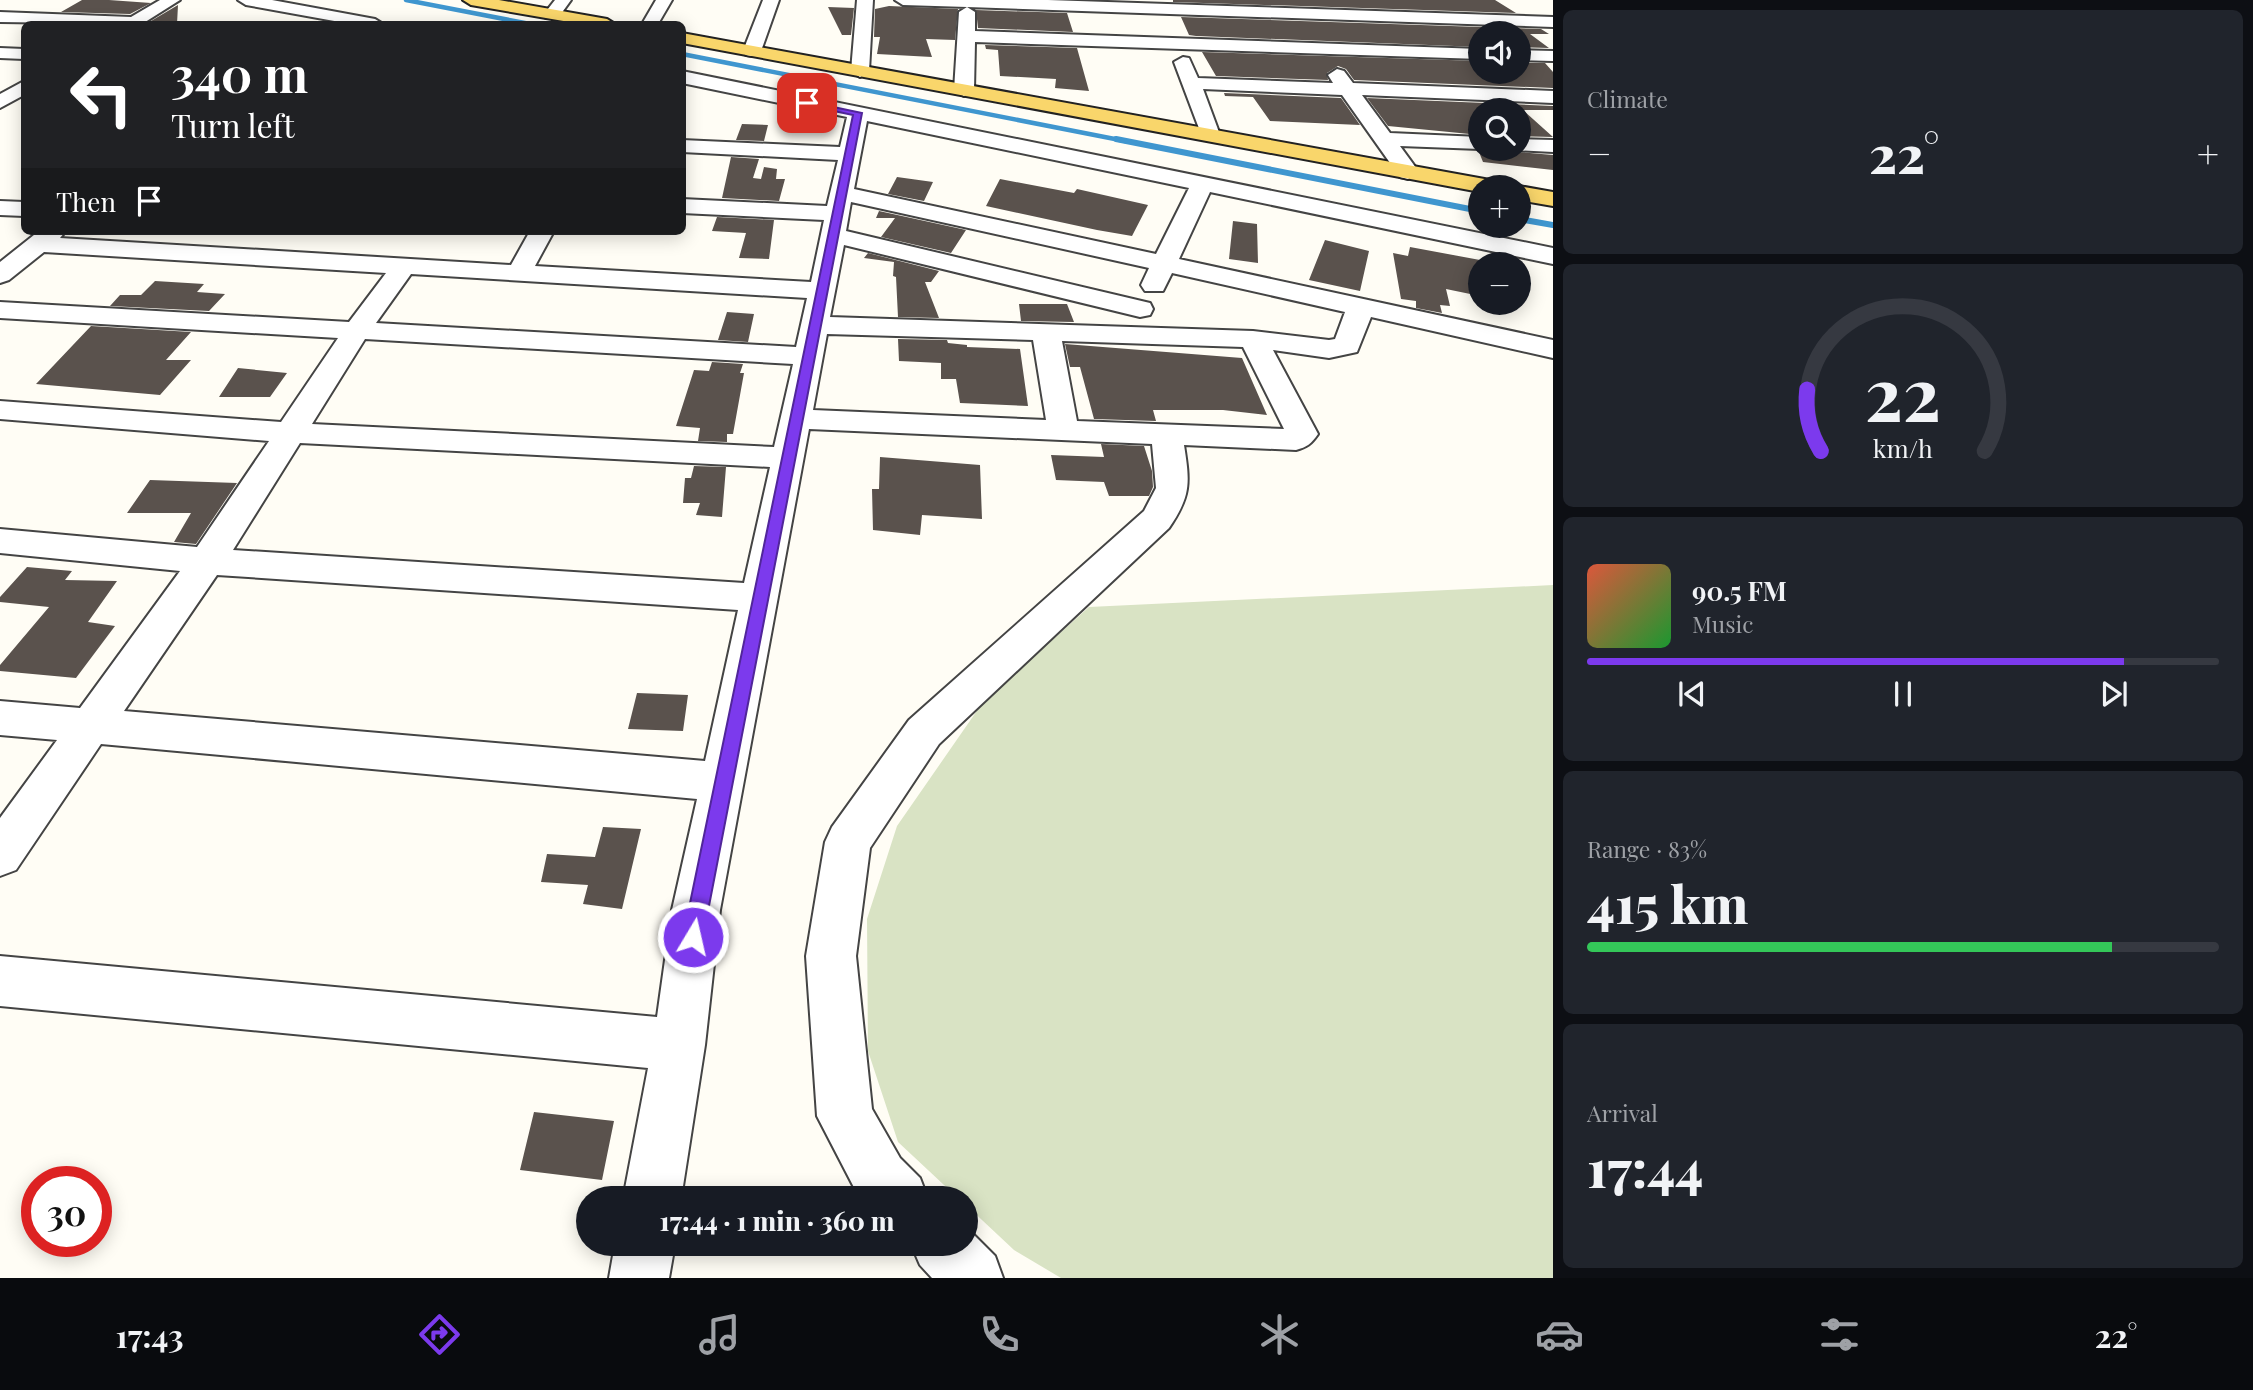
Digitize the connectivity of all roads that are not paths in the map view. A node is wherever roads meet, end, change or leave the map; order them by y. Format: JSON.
{"nodes":[{"id":1,"x":18,"y":0,"type":"edge"},
{"id":2,"x":172,"y":0,"type":"edge"},
{"id":3,"x":246,"y":0,"type":"edge"},
{"id":4,"x":471,"y":0,"type":"edge"},
{"id":5,"x":563,"y":0,"type":"edge"},
{"id":6,"x":664,"y":0,"type":"edge"},
{"id":7,"x":771,"y":0,"type":"edge"},
{"id":8,"x":865,"y":0,"type":"edge"},
{"id":9,"x":903,"y":0,"type":"edge"},
{"id":10,"x":1399,"y":0,"type":"edge"},
{"id":11,"x":967,"y":1,"type":"edge"},
{"id":12,"x":358,"y":6,"type":"dead end"},
{"id":13,"x":1234,"y":6,"type":"edge"},
{"id":14,"x":0,"y":9,"type":"edge"},
{"id":15,"x":552,"y":14,"type":"junction"},
{"id":16,"x":0,"y":17,"type":"edge"},
{"id":17,"x":1418,"y":18,"type":"junction"},
{"id":18,"x":89,"y":21,"type":"edge"},
{"id":19,"x":136,"y":21,"type":"edge"},
{"id":20,"x":332,"y":21,"type":"edge"},
{"id":21,"x":590,"y":21,"type":"edge"},
{"id":22,"x":652,"y":21,"type":"edge"},
{"id":23,"x":1553,"y":22,"type":"edge"},
{"id":24,"x":966,"y":36,"type":"junction"},
{"id":25,"x":686,"y":39,"type":"edge"},
{"id":26,"x":1175,"y":43,"type":"junction"},
{"id":27,"x":1261,"y":45,"type":"junction"},
{"id":28,"x":1317,"y":48,"type":"junction"},
{"id":29,"x":752,"y":51,"type":"junction"},
{"id":30,"x":0,"y":53,"type":"edge"},
{"id":31,"x":1453,"y":53,"type":"junction"},
{"id":32,"x":21,"y":54,"type":"edge"},
{"id":33,"x":1468,"y":54,"type":"edge"},
{"id":34,"x":1531,"y":56,"type":"edge"},
{"id":35,"x":1553,"y":57,"type":"edge"},
{"id":36,"x":860,"y":71,"type":"junction"},
{"id":37,"x":686,"y":79,"type":"edge"},
{"id":38,"x":1192,"y":83,"type":"junction"},
{"id":39,"x":21,"y":89,"type":"edge"},
{"id":40,"x":964,"y":90,"type":"junction"},
{"id":41,"x":1349,"y":90,"type":"junction"},
{"id":42,"x":1553,"y":97,"type":"edge"},
{"id":43,"x":2,"y":99,"type":"edge"},
{"id":44,"x":858,"y":113,"type":"junction"},
{"id":45,"x":1210,"y":135,"type":"junction"},
{"id":46,"x":1384,"y":139,"type":"junction"},
{"id":47,"x":1468,"y":142,"type":"edge"},
{"id":48,"x":1531,"y":145,"type":"edge"},
{"id":49,"x":686,"y":146,"type":"edge"},
{"id":50,"x":1553,"y":146,"type":"edge"},
{"id":51,"x":850,"y":154,"type":"junction"},
{"id":52,"x":1408,"y":172,"type":"junction"},
{"id":53,"x":1468,"y":183,"type":"edge"},
{"id":54,"x":1202,"y":184,"type":"junction"},
{"id":55,"x":1531,"y":195,"type":"edge"},
{"id":56,"x":1553,"y":199,"type":"edge"},
{"id":57,"x":686,"y":206,"type":"edge"},
{"id":58,"x":0,"y":208,"type":"edge"},
{"id":59,"x":21,"y":209,"type":"edge"},
{"id":60,"x":837,"y":214,"type":"junction"},
{"id":61,"x":281,"y":235,"type":"edge"},
{"id":62,"x":540,"y":235,"type":"edge"},
{"id":63,"x":45,"y":238,"type":"edge"},
{"id":64,"x":262,"y":256,"type":"junction"},
{"id":65,"x":1553,"y":256,"type":"edge"},
{"id":66,"x":1165,"y":265,"type":"junction"},
{"id":67,"x":404,"y":266,"type":"junction"},
{"id":68,"x":519,"y":273,"type":"junction"},
{"id":69,"x":0,"y":275,"type":"edge"},
{"id":70,"x":1360,"y":308,"type":"junction"},
{"id":71,"x":0,"y":310,"type":"edge"},
{"id":72,"x":1144,"y":322,"type":"junction"},
{"id":73,"x":815,"y":324,"type":"junction"},
{"id":74,"x":358,"y":329,"type":"junction"},
{"id":75,"x":1046,"y":332,"type":"junction"},
{"id":76,"x":1253,"y":339,"type":"junction"},
{"id":77,"x":1553,"y":349,"type":"edge"},
{"id":78,"x":0,"y":410,"type":"edge"},
{"id":79,"x":796,"y":419,"type":"junction"},
{"id":80,"x":1063,"y":429,"type":"junction"},
{"id":81,"x":289,"y":433,"type":"junction"},
{"id":82,"x":1166,"y":434,"type":"junction"},
{"id":83,"x":790,"y":458,"type":"junction"},
{"id":84,"x":0,"y":541,"type":"edge"},
{"id":85,"x":207,"y":561,"type":"junction"},
{"id":86,"x":760,"y":598,"type":"junction"},
{"id":87,"x":0,"y":718,"type":"edge"},
{"id":88,"x":89,"y":727,"type":"junction"},
{"id":89,"x":722,"y":782,"type":"junction"},
{"id":90,"x":0,"y":855,"type":"edge"},
{"id":91,"x":0,"y":981,"type":"edge"},
{"id":92,"x":678,"y":1045,"type":"junction"},
{"id":93,"x":654,"y":1186,"type":"edge"},
{"id":94,"x":887,"y":1186,"type":"edge"},
{"id":95,"x":643,"y":1256,"type":"edge"},
{"id":96,"x":952,"y":1256,"type":"edge"},
{"id":97,"x":639,"y":1278,"type":"edge"},
{"id":98,"x":973,"y":1278,"type":"edge"}],
"edges":[{"from":1,"to":14,"type":"street"},
{"from":2,"to":19,"type":"street"},
{"from":3,"to":20,"type":"street"},
{"from":4,"to":15,"type":"main road"},
{"from":5,"to":15,"type":"street"},
{"from":6,"to":22,"type":"street"},
{"from":7,"to":29,"type":"street"},
{"from":8,"to":36,"type":"street"},
{"from":9,"to":11,"type":"street"},
{"from":10,"to":17,"type":"street"},
{"from":11,"to":13,"type":"street"},
{"from":11,"to":24,"type":"street"},
{"from":12,"to":20,"type":"street"},
{"from":13,"to":17,"type":"street"},
{"from":13,"to":27,"type":"street"},
{"from":15,"to":21,"type":"main road"},
{"from":16,"to":18,"type":"street"},
{"from":17,"to":23,"type":"street"},
{"from":17,"to":31,"type":"street"},
{"from":24,"to":26,"type":"street"},
{"from":24,"to":40,"type":"street"},
{"from":25,"to":29,"type":"main road"},
{"from":26,"to":27,"type":"street"},
{"from":26,"to":38,"type":"street"},
{"from":27,"to":28,"type":"street"},
{"from":28,"to":31,"type":"street"},
{"from":28,"to":41,"type":"street"},
{"from":29,"to":36,"type":"main road"},
{"from":30,"to":32,"type":"street"},
{"from":31,"to":33,"type":"street"},
{"from":34,"to":35,"type":"street"},
{"from":36,"to":40,"type":"main road"},
{"from":37,"to":44,"type":"street"},
{"from":38,"to":41,"type":"street"},
{"from":38,"to":45,"type":"street"},
{"from":39,"to":43,"type":"street"},
{"from":40,"to":45,"type":"main road"},
{"from":41,"to":42,"type":"street"},
{"from":41,"to":46,"type":"street"},
{"from":44,"to":51,"type":"street"},
{"from":44,"to":54,"type":"street"},
{"from":45,"to":52,"type":"main road"},
{"from":46,"to":47,"type":"street"},
{"from":46,"to":52,"type":"street"},
{"from":48,"to":50,"type":"street"},
{"from":49,"to":51,"type":"street"},
{"from":51,"to":60,"type":"street"},
{"from":52,"to":53,"type":"main road"},
{"from":54,"to":65,"type":"street"},
{"from":54,"to":66,"type":"street"},
{"from":55,"to":56,"type":"main road"},
{"from":57,"to":60,"type":"street"},
{"from":58,"to":59,"type":"street"},
{"from":60,"to":66,"type":"street"},
{"from":60,"to":72,"type":"street"},
{"from":60,"to":73,"type":"street"},
{"from":61,"to":64,"type":"street"},
{"from":62,"to":68,"type":"street"},
{"from":63,"to":64,"type":"street"},
{"from":63,"to":69,"type":"street"},
{"from":64,"to":67,"type":"street"},
{"from":66,"to":70,"type":"street"},
{"from":66,"to":72,"type":"street"},
{"from":67,"to":68,"type":"street"},
{"from":67,"to":74,"type":"street"},
{"from":68,"to":73,"type":"street"},
{"from":70,"to":76,"type":"street"},
{"from":70,"to":77,"type":"street"},
{"from":71,"to":74,"type":"street"},
{"from":72,"to":75,"type":"street"},
{"from":72,"to":76,"type":"street"},
{"from":73,"to":74,"type":"street"},
{"from":73,"to":75,"type":"street"},
{"from":73,"to":79,"type":"street"},
{"from":74,"to":81,"type":"street"},
{"from":75,"to":80,"type":"street"},
{"from":76,"to":82,"type":"street"},
{"from":78,"to":81,"type":"street"},
{"from":79,"to":80,"type":"street"},
{"from":79,"to":83,"type":"street"},
{"from":80,"to":82,"type":"street"},
{"from":81,"to":83,"type":"street"},
{"from":81,"to":85,"type":"street"},
{"from":82,"to":94,"type":"street"},
{"from":83,"to":86,"type":"street"},
{"from":84,"to":85,"type":"street"},
{"from":85,"to":86,"type":"street"},
{"from":85,"to":88,"type":"street"},
{"from":86,"to":89,"type":"street"},
{"from":87,"to":88,"type":"street"},
{"from":88,"to":89,"type":"street"},
{"from":88,"to":90,"type":"street"},
{"from":89,"to":92,"type":"street"},
{"from":91,"to":92,"type":"street"},
{"from":92,"to":93,"type":"street"},
{"from":95,"to":97,"type":"street"},
{"from":96,"to":98,"type":"street"}]}
